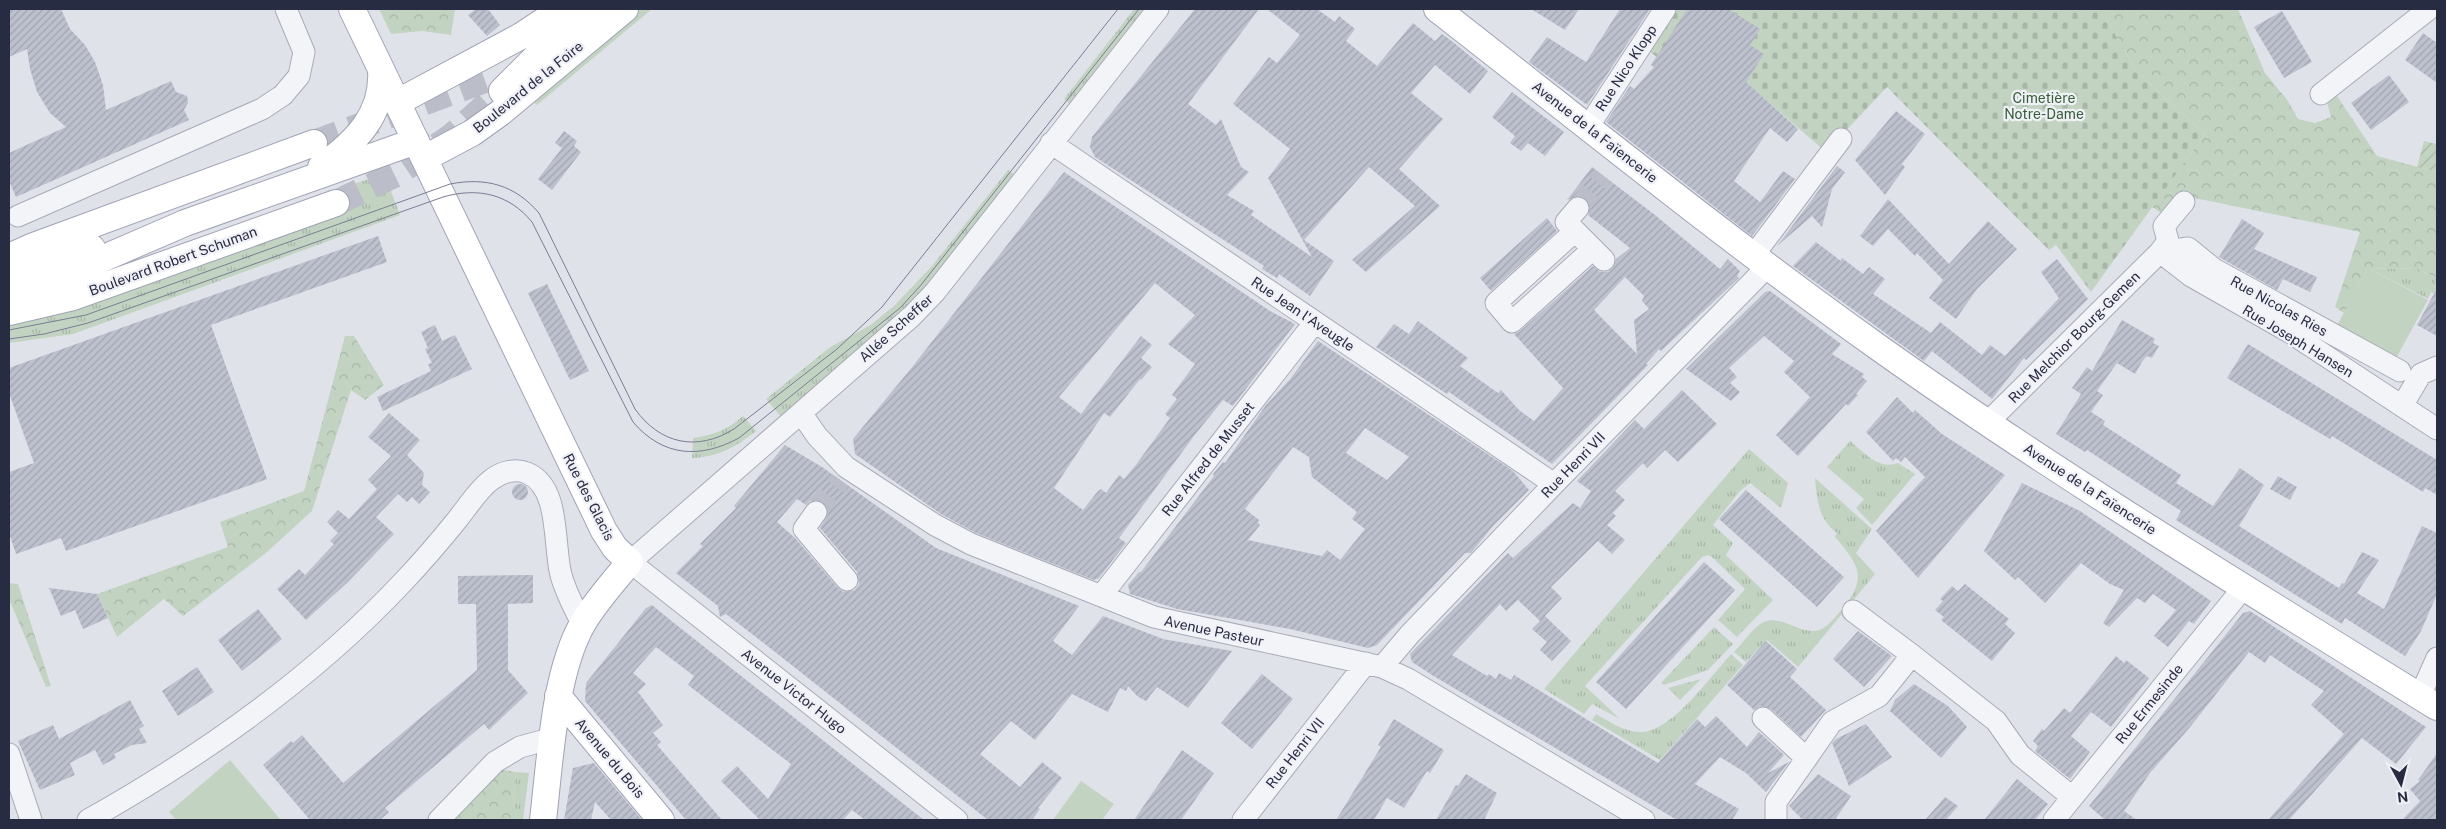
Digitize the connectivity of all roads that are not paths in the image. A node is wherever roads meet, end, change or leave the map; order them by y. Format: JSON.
{"nodes":[{"id":1,"x":286,"y":9,"type":"edge"},
{"id":2,"x":352,"y":9,"type":"edge"},
{"id":3,"x":562,"y":9,"type":"edge"},
{"id":4,"x":594,"y":9,"type":"edge"},
{"id":5,"x":625,"y":9,"type":"edge"},
{"id":6,"x":1158,"y":9,"type":"edge"},
{"id":7,"x":1437,"y":9,"type":"edge"},
{"id":8,"x":1665,"y":9,"type":"edge"},
{"id":9,"x":2429,"y":9,"type":"edge"},
{"id":10,"x":381,"y":70,"type":"junction"},
{"id":11,"x":498,"y":84,"type":"tunnel mouth"},
{"id":12,"x":2321,"y":94,"type":"dead end"},
{"id":13,"x":398,"y":102,"type":"junction"},
{"id":14,"x":1588,"y":127,"type":"junction"},
{"id":15,"x":1841,"y":139,"type":"dead end"},
{"id":16,"x":314,"y":143,"type":"tunnel mouth"},
{"id":17,"x":1052,"y":143,"type":"junction"},
{"id":18,"x":421,"y":149,"type":"junction"},
{"id":19,"x":300,"y":182,"type":"junction"},
{"id":20,"x":2184,"y":202,"type":"dead end"},
{"id":21,"x":336,"y":203,"type":"tunnel mouth"},
{"id":22,"x":1578,"y":208,"type":"tunnel mouth"},
{"id":23,"x":18,"y":216,"type":"dead end"},
{"id":24,"x":185,"y":223,"type":"junction"},
{"id":25,"x":1575,"y":231,"type":"junction"},
{"id":26,"x":2160,"y":252,"type":"junction"},
{"id":27,"x":9,"y":257,"type":"edge"},
{"id":28,"x":1760,"y":261,"type":"junction"},
{"id":29,"x":9,"y":273,"type":"edge"},
{"id":30,"x":9,"y":294,"type":"edge"},
{"id":31,"x":9,"y":312,"type":"edge"},
{"id":32,"x":1315,"y":322,"type":"junction"},
{"id":33,"x":2437,"y":367,"type":"edge"},
{"id":34,"x":2400,"y":371,"type":"dead end"},
{"id":35,"x":2402,"y":406,"type":"junction"},
{"id":36,"x":801,"y":413,"type":"junction"},
{"id":37,"x":1988,"y":422,"type":"junction"},
{"id":38,"x":2437,"y":429,"type":"edge"},
{"id":39,"x":1554,"y":484,"type":"junction"},
{"id":40,"x":816,"y":512,"type":"tunnel mouth"},
{"id":41,"x":630,"y":562,"type":"junction"},
{"id":42,"x":847,"y":580,"type":"dead end"},
{"id":43,"x":2244,"y":587,"type":"junction"},
{"id":44,"x":1101,"y":596,"type":"junction"},
{"id":45,"x":1853,"y":611,"type":"dead end"},
{"id":46,"x":582,"y":623,"type":"junction"},
{"id":47,"x":1912,"y":655,"type":"junction"},
{"id":48,"x":2437,"y":658,"type":"edge"},
{"id":49,"x":1374,"y":665,"type":"junction"},
{"id":50,"x":558,"y":696,"type":"junction"},
{"id":51,"x":2428,"y":701,"type":"edge"},
{"id":52,"x":1763,"y":718,"type":"dead end"},
{"id":53,"x":553,"y":738,"type":"junction"},
{"id":54,"x":9,"y":754,"type":"edge"},
{"id":55,"x":1806,"y":758,"type":"junction"},
{"id":56,"x":2072,"y":797,"type":"junction"},
{"id":57,"x":32,"y":820,"type":"edge"},
{"id":58,"x":88,"y":820,"type":"edge"},
{"id":59,"x":439,"y":820,"type":"edge"},
{"id":60,"x":543,"y":820,"type":"edge"},
{"id":61,"x":661,"y":820,"type":"edge"},
{"id":62,"x":958,"y":820,"type":"edge"},
{"id":63,"x":1242,"y":820,"type":"edge"},
{"id":64,"x":1644,"y":820,"type":"edge"},
{"id":65,"x":1776,"y":820,"type":"edge"},
{"id":66,"x":2054,"y":820,"type":"edge"}],
"edges":[{"from":1,"to":23,"type":"street"},
{"from":2,"to":10,"type":"main road","name":"Rue des Glacis"},
{"from":3,"to":13,"type":"main road"},
{"from":4,"to":11,"type":"main road","name":"Boulevard de la Foire"},
{"from":5,"to":18,"type":"main road","name":"Boulevard de la Foire"},
{"from":6,"to":17,"type":"street","name":"Allée Scheffer"},
{"from":7,"to":14,"type":"main road","name":"Avenue de la Faïencerie"},
{"from":8,"to":14,"type":"street","name":"Rue Nico Klopp"},
{"from":9,"to":12,"type":"street"},
{"from":10,"to":13,"type":"main road","name":"Rue des Glacis"},
{"from":10,"to":19,"type":"main road"},
{"from":13,"to":18,"type":"main road","name":"Rue des Glacis"},
{"from":14,"to":28,"type":"main road","name":"Avenue de la Faïencerie"},
{"from":15,"to":28,"type":"street"},
{"from":16,"to":27,"type":"main road"},
{"from":17,"to":32,"type":"street","name":"Rue Jean l'Aveugle"},
{"from":17,"to":36,"type":"street","name":"Allée Scheffer"},
{"from":18,"to":19,"type":"main road","name":"Boulevard Robert Schuman"},
{"from":18,"to":41,"type":"main road","name":"Rue des Glacis"},
{"from":19,"to":24,"type":"main road","name":"Boulevard Robert Schuman"},
{"from":20,"to":26,"type":"street"},
{"from":21,"to":31,"type":"main road","name":"Boulevard Robert Schuman"},
{"from":22,"to":25,"type":"street"},
{"from":24,"to":29,"type":"main road","name":"Boulevard Robert Schuman"},
{"from":24,"to":30,"type":"main road","name":"Boulevard Robert Schuman"},
{"from":25,"to":25,"type":"street"},
{"from":26,"to":34,"type":"street","name":"Rue Nicolas Ries"},
{"from":26,"to":35,"type":"street","name":"Rue Joseph Hansen"},
{"from":26,"to":37,"type":"street","name":"Rue Melchior Bourg-Gemen"},
{"from":28,"to":37,"type":"main road","name":"Avenue de la Faïencerie"},
{"from":28,"to":39,"type":"street","name":"Rue Henri VII"},
{"from":32,"to":39,"type":"street","name":"Rue Jean l'Aveugle"},
{"from":32,"to":44,"type":"street","name":"Rue Alfred de Musset"},
{"from":33,"to":35,"type":"street"},
{"from":35,"to":38,"type":"street","name":"Rue Joseph Hansen"},
{"from":36,"to":41,"type":"street","name":"Allée Scheffer"},
{"from":36,"to":44,"type":"street","name":"Avenue Pasteur"},
{"from":37,"to":43,"type":"main road","name":"Avenue de la Faïencerie"},
{"from":39,"to":49,"type":"street","name":"Rue Henri VII"},
{"from":40,"to":42,"type":"street"},
{"from":41,"to":46,"type":"main road"},
{"from":41,"to":62,"type":"street","name":"Avenue Victor Hugo"},
{"from":43,"to":51,"type":"main road","name":"Avenue de la Faïencerie"},
{"from":43,"to":56,"type":"street","name":"Rue Ermesinde"},
{"from":44,"to":49,"type":"street","name":"Avenue Pasteur"},
{"from":45,"to":47,"type":"street"},
{"from":46,"to":50,"type":"main road"},
{"from":46,"to":58,"type":"street"},
{"from":47,"to":55,"type":"street"},
{"from":47,"to":56,"type":"street"},
{"from":48,"to":51,"type":"street"},
{"from":49,"to":63,"type":"street","name":"Rue Henri VII"},
{"from":49,"to":64,"type":"street","name":"Avenue Pasteur"},
{"from":50,"to":53,"type":"main road"},
{"from":50,"to":61,"type":"main road","name":"Avenue du Bois"},
{"from":52,"to":55,"type":"street"},
{"from":53,"to":59,"type":"street"},
{"from":53,"to":60,"type":"main road"},
{"from":54,"to":57,"type":"street"},
{"from":55,"to":65,"type":"street"},
{"from":56,"to":66,"type":"street","name":"Rue Ermesinde"}]}
